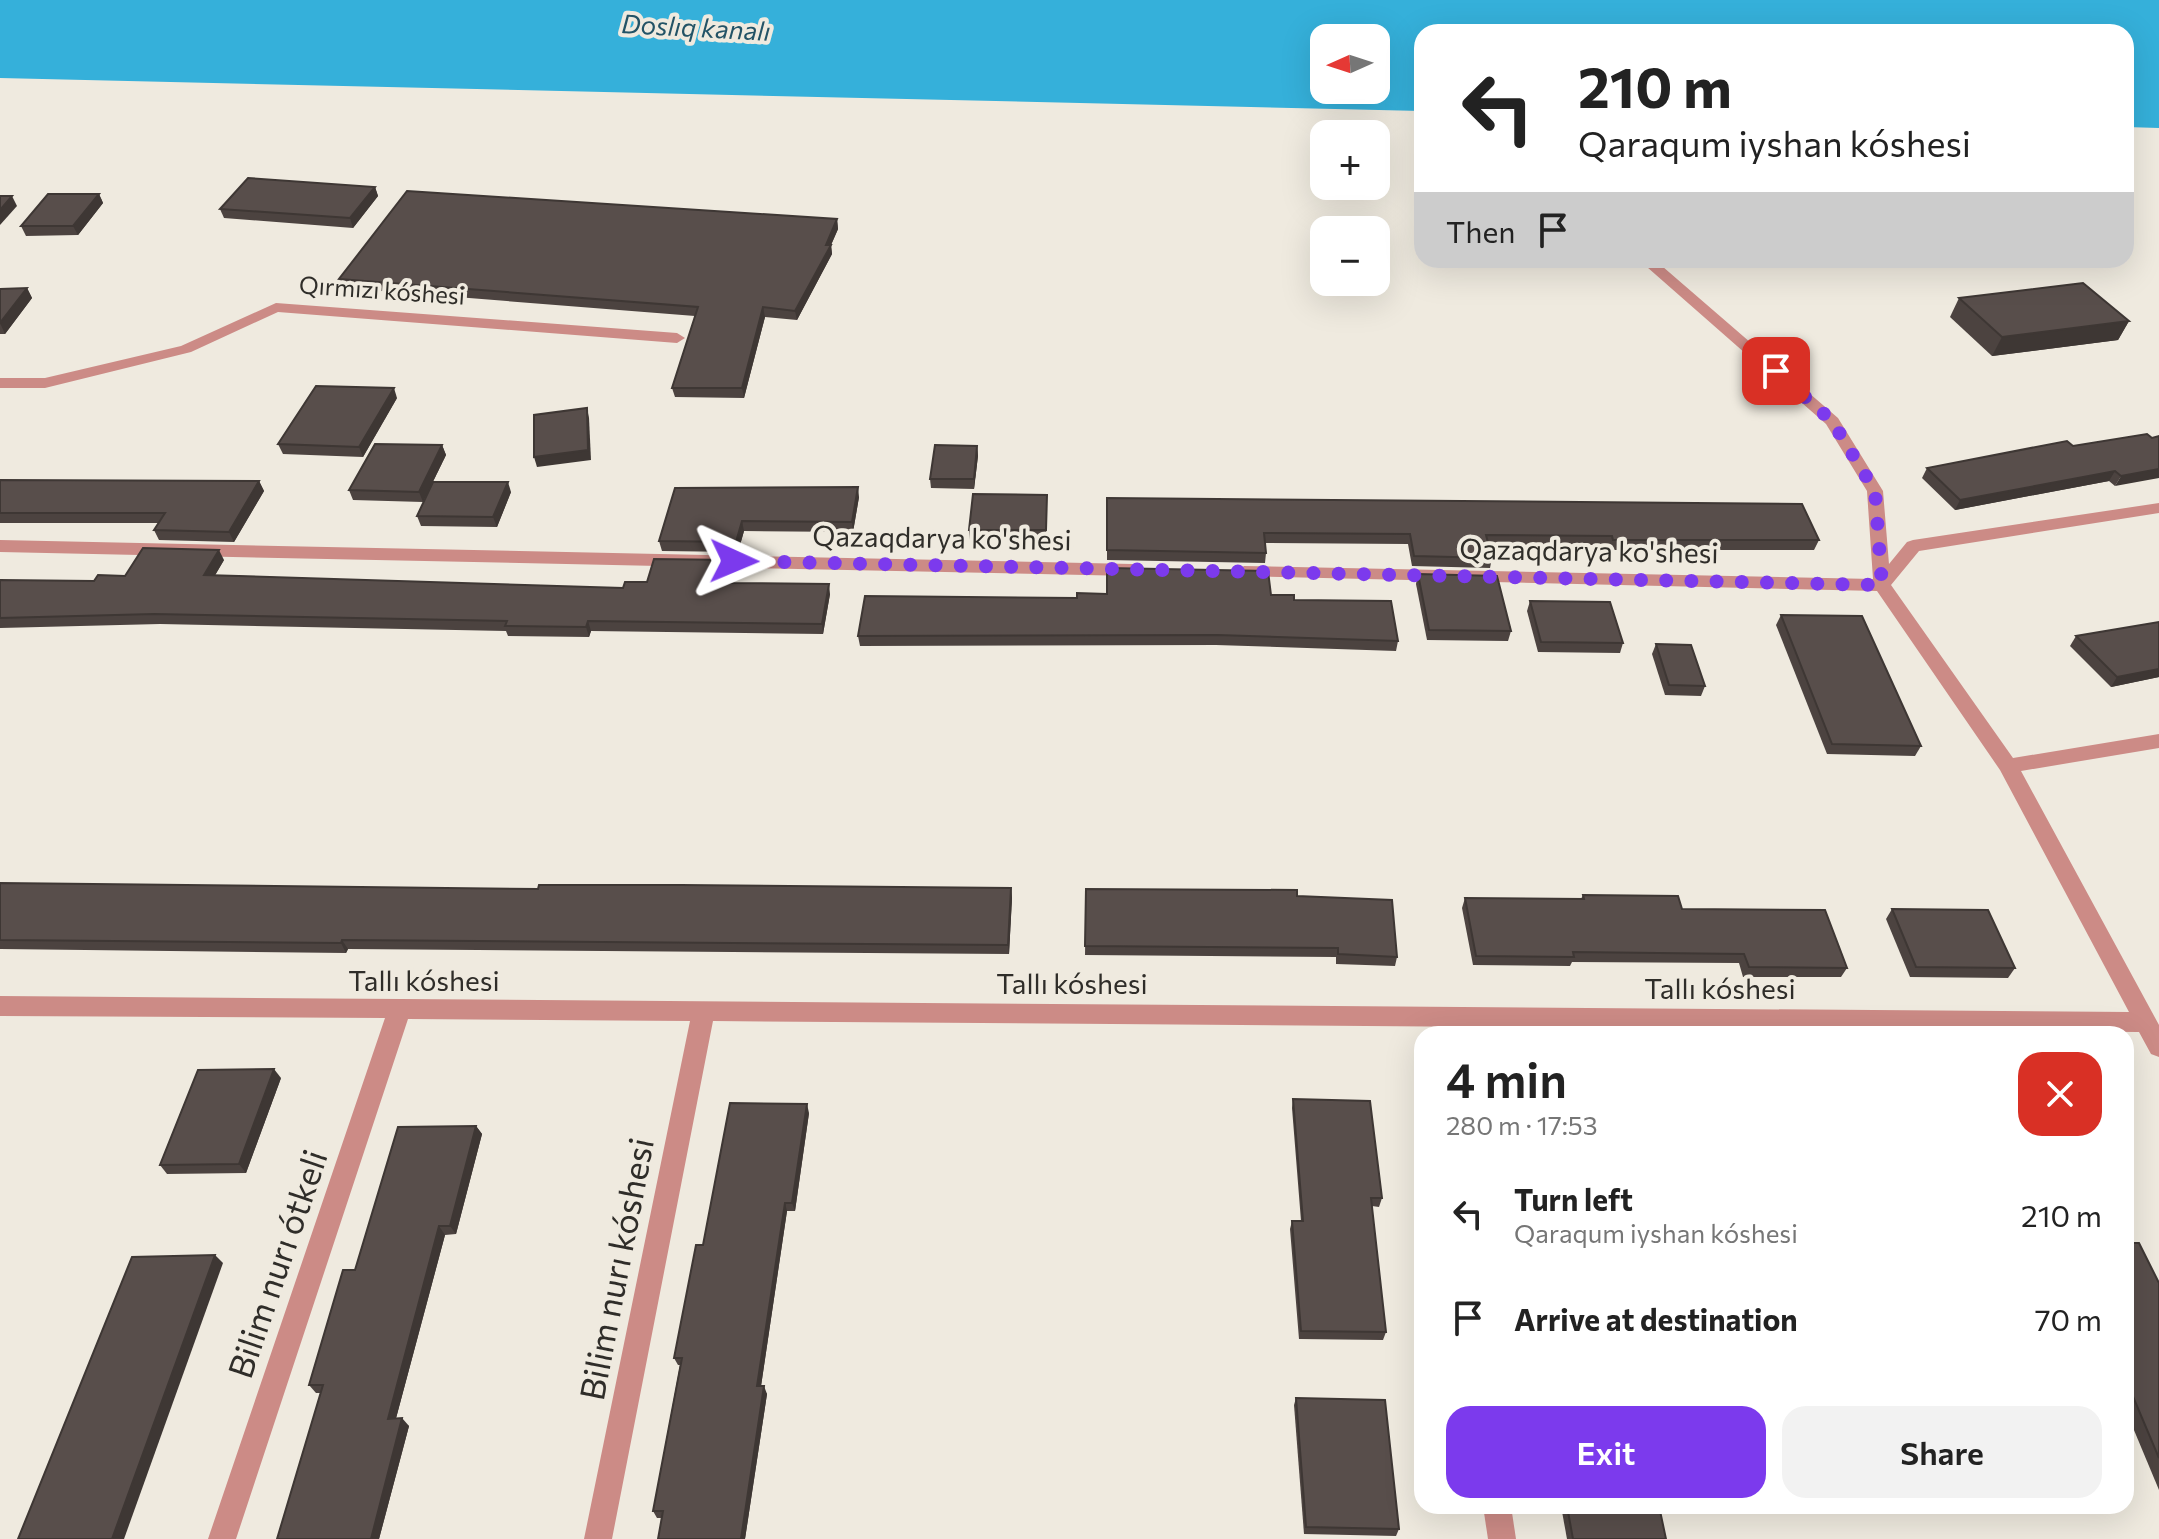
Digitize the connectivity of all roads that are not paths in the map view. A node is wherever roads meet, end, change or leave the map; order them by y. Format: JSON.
{"nodes":[{"id":1,"x":1655,"y":268,"type":"edge"},
{"id":2,"x":677,"y":338,"type":"dead end"},
{"id":3,"x":0,"y":383,"type":"edge"},
{"id":4,"x":2159,"y":508,"type":"edge"},
{"id":5,"x":0,"y":546,"type":"edge"},
{"id":6,"x":1148,"y":570,"type":"edge"},
{"id":7,"x":1228,"y":572,"type":"edge"},
{"id":8,"x":1882,"y":585,"type":"junction"},
{"id":9,"x":2159,"y":741,"type":"edge"},
{"id":10,"x":2008,"y":766,"type":"junction"},
{"id":11,"x":0,"y":1006,"type":"edge"},
{"id":12,"x":399,"y":1011,"type":"junction"},
{"id":13,"x":703,"y":1012,"type":"junction"},
{"id":14,"x":2144,"y":1022,"type":"junction"},
{"id":15,"x":1429,"y":1026,"type":"edge"},
{"id":16,"x":2159,"y":1047,"type":"edge"},
{"id":17,"x":1498,"y":1514,"type":"edge"},
{"id":18,"x":222,"y":1539,"type":"edge"},
{"id":19,"x":598,"y":1539,"type":"edge"},
{"id":20,"x":1502,"y":1539,"type":"edge"}],
"edges":[{"from":1,"to":8,"type":"street"},
{"from":2,"to":3,"type":"street","name":"Qırmızı kóshesi"},
{"from":4,"to":8,"type":"street"},
{"from":5,"to":6,"type":"street","name":"Qazaqdarya ko'shesi"},
{"from":7,"to":8,"type":"street","name":"Qazaqdarya ko'shesi"},
{"from":8,"to":10,"type":"street"},
{"from":9,"to":10,"type":"street"},
{"from":10,"to":14,"type":"street"},
{"from":11,"to":12,"type":"street","name":"Tallı kóshesi"},
{"from":12,"to":13,"type":"street","name":"Tallı kóshesi"},
{"from":12,"to":18,"type":"street","name":"Bilim nurı ótkeli"},
{"from":13,"to":15,"type":"street","name":"Tallı kóshesi"},
{"from":13,"to":19,"type":"street","name":"Bilim nurı kóshesi"},
{"from":14,"to":15,"type":"street","name":"Tallı kóshesi"},
{"from":14,"to":16,"type":"street"},
{"from":17,"to":20,"type":"street"}]}
